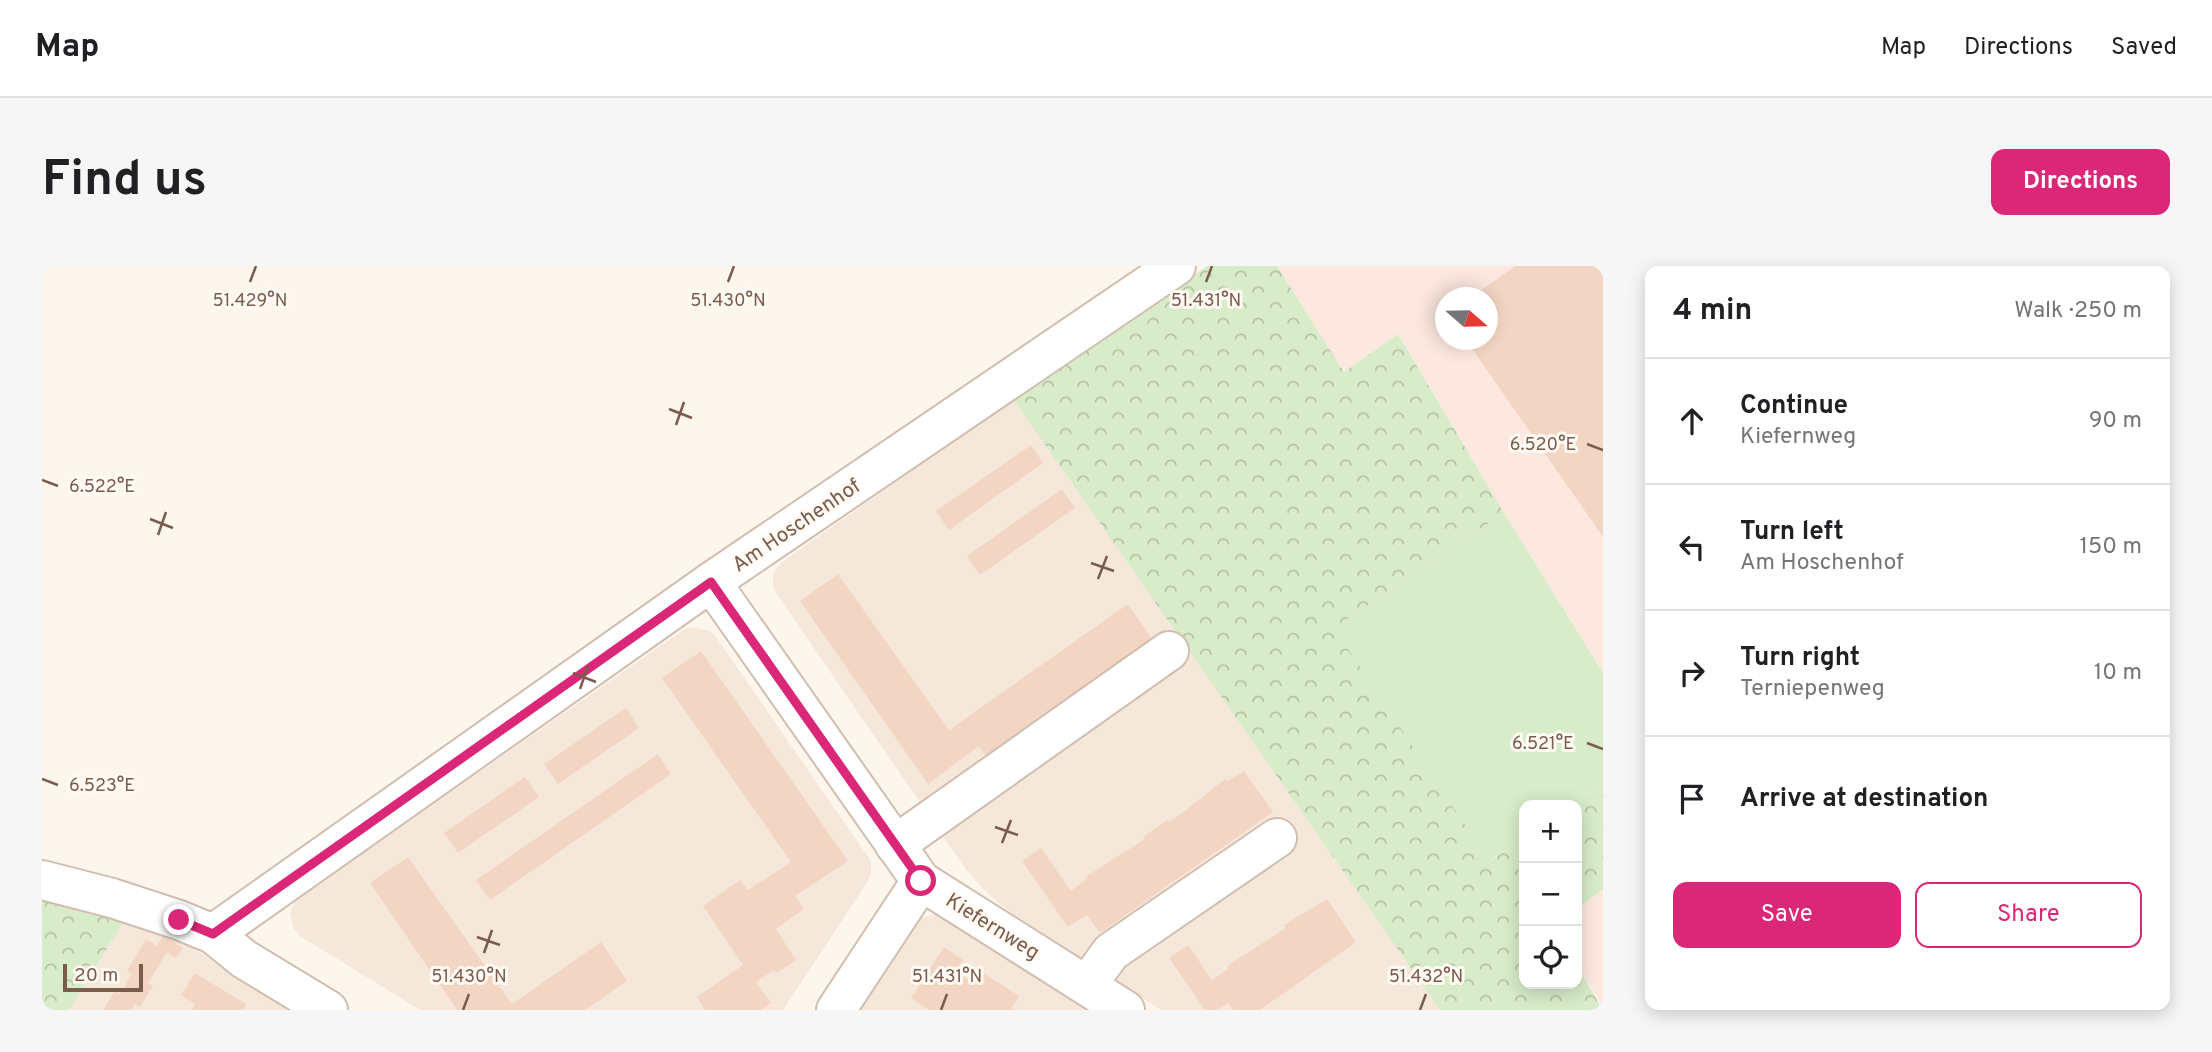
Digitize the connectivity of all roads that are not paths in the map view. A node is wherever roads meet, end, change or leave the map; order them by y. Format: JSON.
{"nodes":[{"id":1,"x":1176,"y":266,"type":"edge"},
{"id":2,"x":711,"y":582,"type":"junction"},
{"id":3,"x":1169,"y":651,"type":"dead end"},
{"id":4,"x":1277,"y":838,"type":"dead end"},
{"id":5,"x":895,"y":845,"type":"junction"},
{"id":6,"x":42,"y":880,"type":"edge"},
{"id":7,"x":921,"y":881,"type":"junction"},
{"id":8,"x":213,"y":934,"type":"junction"},
{"id":9,"x":1087,"y":985,"type":"junction"},
{"id":10,"x":328,"y":1010,"type":"edge"},
{"id":11,"x":836,"y":1010,"type":"edge"},
{"id":12,"x":1125,"y":1010,"type":"edge"}],
"edges":[{"from":1,"to":2,"type":"street","name":"Am Hoschenhof"},
{"from":2,"to":5,"type":"street","name":"Kiefernweg"},
{"from":2,"to":8,"type":"street","name":"Am Hoschenhof"},
{"from":3,"to":5,"type":"street"},
{"from":4,"to":9,"type":"street"},
{"from":5,"to":7,"type":"street","name":"Kiefernweg"},
{"from":6,"to":8,"type":"street"},
{"from":7,"to":9,"type":"street","name":"Kiefernweg"},
{"from":7,"to":11,"type":"street"},
{"from":8,"to":10,"type":"street"},
{"from":9,"to":12,"type":"street","name":"Kiefernweg"}]}
